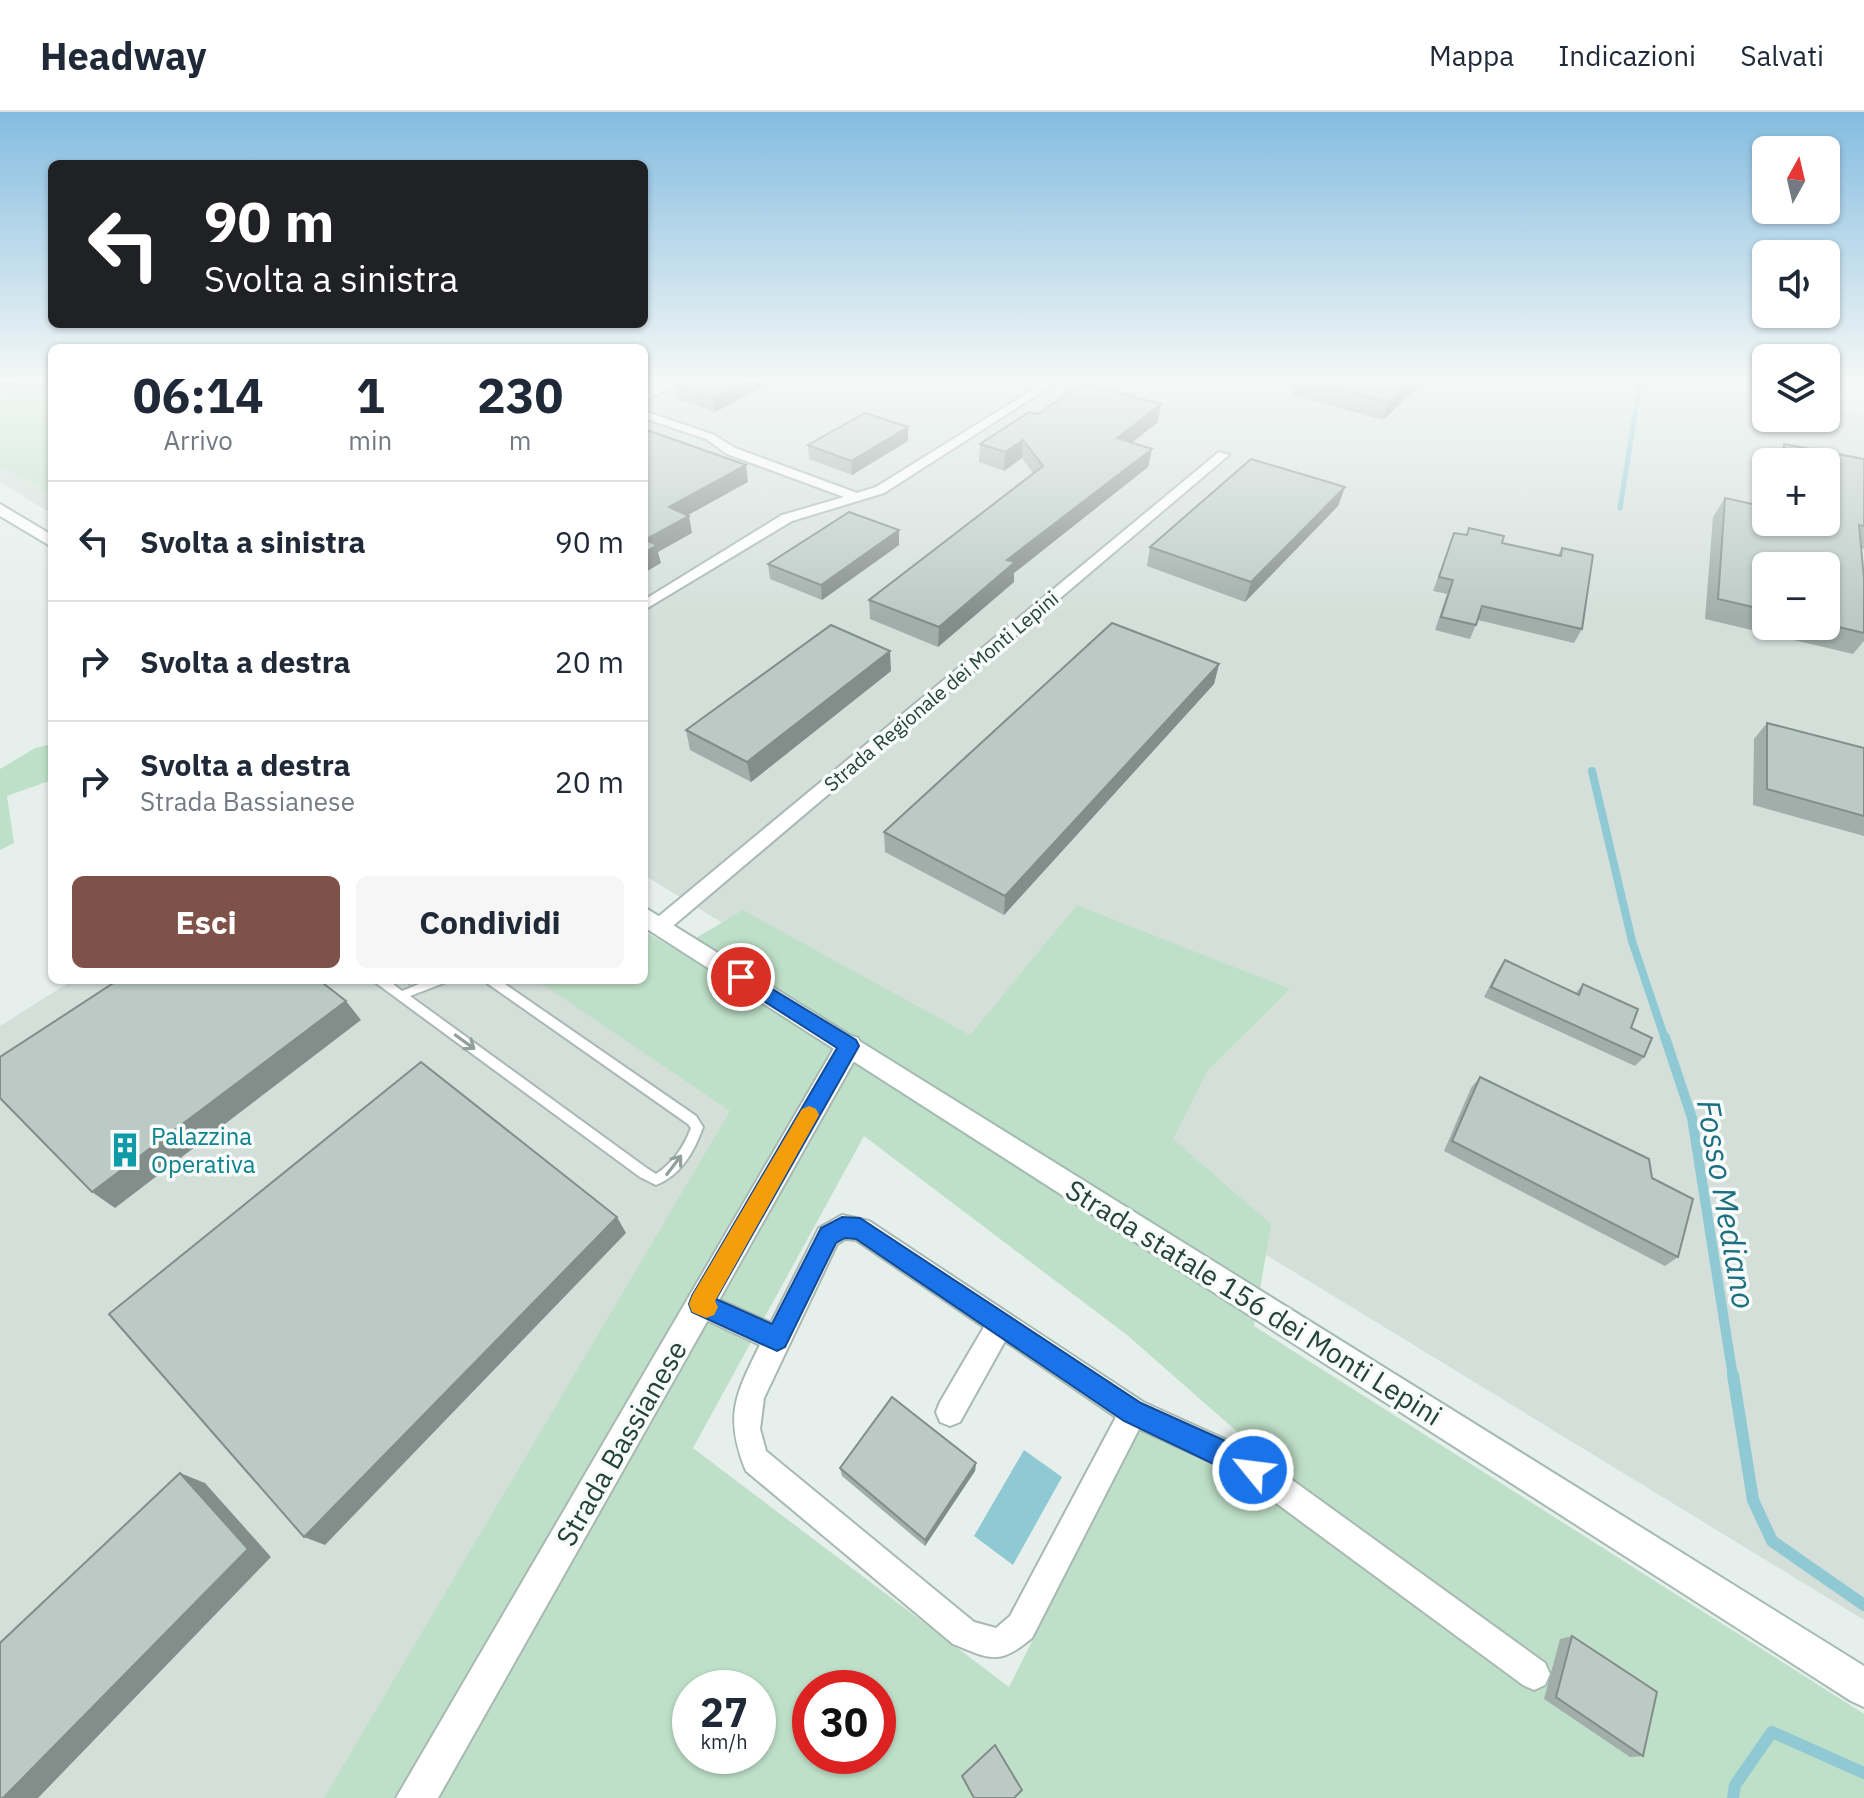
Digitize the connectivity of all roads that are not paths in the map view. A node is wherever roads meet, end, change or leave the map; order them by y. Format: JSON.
{"nodes":[{"id":1,"x":757,"y":461,"type":"edge"},
{"id":2,"x":927,"y":461,"type":"edge"},
{"id":3,"x":1216,"y":461,"type":"edge"},
{"id":4,"x":856,"y":497,"type":"junction"},
{"id":5,"x":0,"y":509,"type":"edge"},
{"id":6,"x":48,"y":539,"type":"edge"},
{"id":7,"x":648,"y":604,"type":"edge"},
{"id":8,"x":652,"y":921,"type":"edge"},
{"id":9,"x":386,"y":984,"type":"edge"},
{"id":10,"x":430,"y":984,"type":"edge"},
{"id":11,"x":497,"y":984,"type":"edge"},
{"id":12,"x":402,"y":995,"type":"junction"},
{"id":13,"x":849,"y":1046,"type":"junction"},
{"id":14,"x":700,"y":1304,"type":"junction"},
{"id":15,"x":1001,"y":1323,"type":"junction"},
{"id":16,"x":777,"y":1339,"type":"junction"},
{"id":17,"x":950,"y":1412,"type":"dead end"},
{"id":18,"x":1133,"y":1412,"type":"junction"},
{"id":19,"x":1534,"y":1674,"type":"dead end"},
{"id":20,"x":1864,"y":1688,"type":"edge"},
{"id":21,"x":416,"y":1798,"type":"edge"}],
"edges":[{"from":1,"to":4,"type":"street"},
{"from":2,"to":4,"type":"street"},
{"from":3,"to":8,"type":"street","name":"Strada Regionale dei Monti Lepini"},
{"from":4,"to":7,"type":"street"},
{"from":5,"to":6,"type":"main road"},
{"from":8,"to":13,"type":"main road","name":"Strada statale 156 dei Monti Lepini"},
{"from":9,"to":12,"type":"lane"},
{"from":10,"to":12,"type":"lane"},
{"from":12,"to":11,"type":"lane","one_way":true},
{"from":13,"to":14,"type":"main road","name":"Strada Bassianese"},
{"from":13,"to":20,"type":"main road","name":"Strada statale 156 dei Monti Lepini"},
{"from":14,"to":16,"type":"street"},
{"from":14,"to":21,"type":"main road","name":"Strada Bassianese"},
{"from":15,"to":16,"type":"street"},
{"from":15,"to":17,"type":"street"},
{"from":15,"to":18,"type":"street"},
{"from":16,"to":18,"type":"street"},
{"from":18,"to":19,"type":"street"}]}
